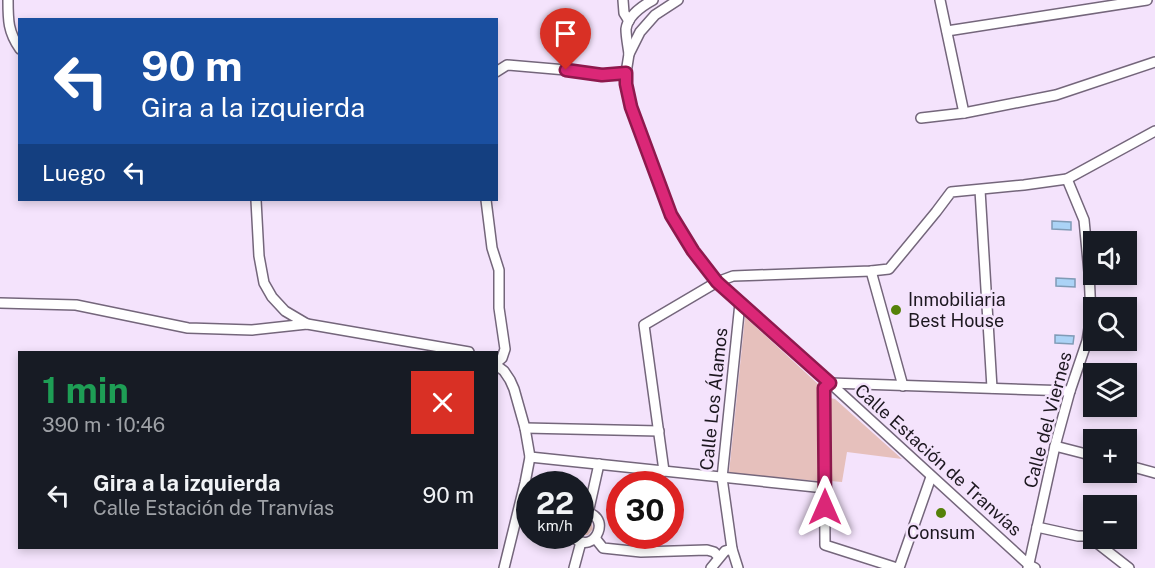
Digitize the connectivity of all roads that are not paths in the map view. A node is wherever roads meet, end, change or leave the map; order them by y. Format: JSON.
{"nodes":[{"id":1,"x":8,"y":0,"type":"edge"},
{"id":2,"x":623,"y":0,"type":"edge"},
{"id":3,"x":653,"y":0,"type":"edge"},
{"id":4,"x":678,"y":0,"type":"edge"},
{"id":5,"x":940,"y":0,"type":"edge"},
{"id":6,"x":1147,"y":0,"type":"edge"},
{"id":7,"x":655,"y":15,"type":"junction"},
{"id":8,"x":629,"y":21,"type":"junction"},
{"id":9,"x":947,"y":31,"type":"junction"},
{"id":10,"x":18,"y":46,"type":"edge"},
{"id":11,"x":629,"y":54,"type":"junction"},
{"id":12,"x":1155,"y":62,"type":"edge"},
{"id":13,"x":498,"y":71,"type":"edge"},
{"id":14,"x":626,"y":73,"type":"junction"},
{"id":15,"x":964,"y":113,"type":"junction"},
{"id":16,"x":921,"y":118,"type":"dead end"},
{"id":17,"x":1155,"y":131,"type":"edge"},
{"id":18,"x":1067,"y":179,"type":"junction"},
{"id":19,"x":980,"y":190,"type":"junction"},
{"id":20,"x":256,"y":201,"type":"edge"},
{"id":21,"x":486,"y":201,"type":"edge"},
{"id":22,"x":871,"y":271,"type":"junction"},
{"id":23,"x":717,"y":282,"type":"junction"},
{"id":24,"x":0,"y":303,"type":"edge"},
{"id":25,"x":740,"y":303,"type":"junction"},
{"id":26,"x":307,"y":324,"type":"junction"},
{"id":27,"x":463,"y":351,"type":"edge"},
{"id":28,"x":498,"y":362,"type":"edge"},
{"id":29,"x":498,"y":366,"type":"edge"},
{"id":30,"x":830,"y":383,"type":"junction"},
{"id":31,"x":903,"y":386,"type":"junction"},
{"id":32,"x":992,"y":388,"type":"junction"},
{"id":33,"x":1070,"y":391,"type":"junction"},
{"id":34,"x":525,"y":428,"type":"junction"},
{"id":35,"x":659,"y":431,"type":"junction"},
{"id":36,"x":1055,"y":446,"type":"junction"},
{"id":37,"x":1083,"y":453,"type":"edge"},
{"id":38,"x":530,"y":457,"type":"junction"},
{"id":39,"x":599,"y":464,"type":"junction"},
{"id":40,"x":1137,"y":468,"type":"edge"},
{"id":41,"x":664,"y":471,"type":"joint"},
{"id":42,"x":684,"y":473,"type":"edge"},
{"id":43,"x":1155,"y":473,"type":"edge"},
{"id":44,"x":931,"y":477,"type":"junction"},
{"id":45,"x":722,"y":478,"type":"junction"},
{"id":46,"x":594,"y":480,"type":"edge"},
{"id":47,"x":825,"y":489,"type":"junction"},
{"id":48,"x":594,"y":516,"type":"edge"},
{"id":49,"x":1037,"y":527,"type":"junction"},
{"id":50,"x":595,"y":538,"type":"joint"},
{"id":51,"x":579,"y":549,"type":"edge"},
{"id":52,"x":732,"y":549,"type":"junction"},
{"id":53,"x":719,"y":557,"type":"junction"},
{"id":54,"x":1031,"y":567,"type":"edge"},
{"id":55,"x":504,"y":568,"type":"edge"},
{"id":56,"x":574,"y":568,"type":"edge"},
{"id":57,"x":711,"y":568,"type":"edge"},
{"id":58,"x":738,"y":568,"type":"edge"},
{"id":59,"x":898,"y":568,"type":"edge"},
{"id":60,"x":1129,"y":568,"type":"edge"}],
"edges":[{"from":1,"to":10,"type":"street"},
{"from":2,"to":8,"type":"street"},
{"from":3,"to":8,"type":"street"},
{"from":4,"to":7,"type":"street"},
{"from":5,"to":9,"type":"street"},
{"from":6,"to":9,"type":"street"},
{"from":7,"to":8,"type":"street"},
{"from":7,"to":11,"type":"street"},
{"from":8,"to":11,"type":"street"},
{"from":9,"to":15,"type":"street"},
{"from":11,"to":14,"type":"street","name":"Calle Estación de Tranvías"},
{"from":12,"to":15,"type":"street"},
{"from":13,"to":14,"type":"street"},
{"from":14,"to":23,"type":"street","name":"Calle Estación de Tranvías"},
{"from":15,"to":16,"type":"street"},
{"from":17,"to":18,"type":"street"},
{"from":18,"to":19,"type":"street"},
{"from":18,"to":33,"type":"street","name":"Calle del Viernes"},
{"from":19,"to":22,"type":"street"},
{"from":19,"to":32,"type":"street"},
{"from":20,"to":26,"type":"street"},
{"from":21,"to":28,"type":"street"},
{"from":22,"to":23,"type":"street"},
{"from":22,"to":31,"type":"street"},
{"from":23,"to":25,"type":"street","name":"Calle Estación de Tranvías"},
{"from":23,"to":35,"type":"street"},
{"from":24,"to":26,"type":"street"},
{"from":25,"to":30,"type":"street","name":"Calle Estación de Tranvías"},
{"from":25,"to":45,"type":"street","name":"Calle Los Álamos"},
{"from":26,"to":27,"type":"street"},
{"from":29,"to":34,"type":"street"},
{"from":30,"to":31,"type":"street"},
{"from":30,"to":44,"type":"street","name":"Calle Estación de Tranvías"},
{"from":30,"to":47,"type":"street"},
{"from":31,"to":32,"type":"street"},
{"from":32,"to":33,"type":"street"},
{"from":33,"to":36,"type":"street","name":"Calle del Viernes"},
{"from":34,"to":35,"type":"street"},
{"from":34,"to":38,"type":"street"},
{"from":35,"to":41,"type":"street"},
{"from":36,"to":37,"type":"street"},
{"from":36,"to":49,"type":"street","name":"Calle del Viernes"},
{"from":38,"to":39,"type":"street"},
{"from":38,"to":55,"type":"street"},
{"from":39,"to":41,"type":"street"},
{"from":39,"to":46,"type":"street"},
{"from":40,"to":43,"type":"street"},
{"from":42,"to":45,"type":"street"},
{"from":44,"to":54,"type":"street","name":"Calle Estación de Tranvías"},
{"from":44,"to":59,"type":"street"},
{"from":45,"to":47,"type":"street"},
{"from":45,"to":52,"type":"street","name":"Calle Los Álamos"},
{"from":47,"to":59,"type":"street"},
{"from":48,"to":50,"type":"street"},
{"from":49,"to":54,"type":"street","name":"Calle del Viernes"},
{"from":49,"to":60,"type":"street"},
{"from":50,"to":53,"type":"street"},
{"from":51,"to":56,"type":"street"},
{"from":52,"to":53,"type":"street"},
{"from":52,"to":58,"type":"street","name":"Calle Los Álamos"},
{"from":53,"to":57,"type":"street"}]}
